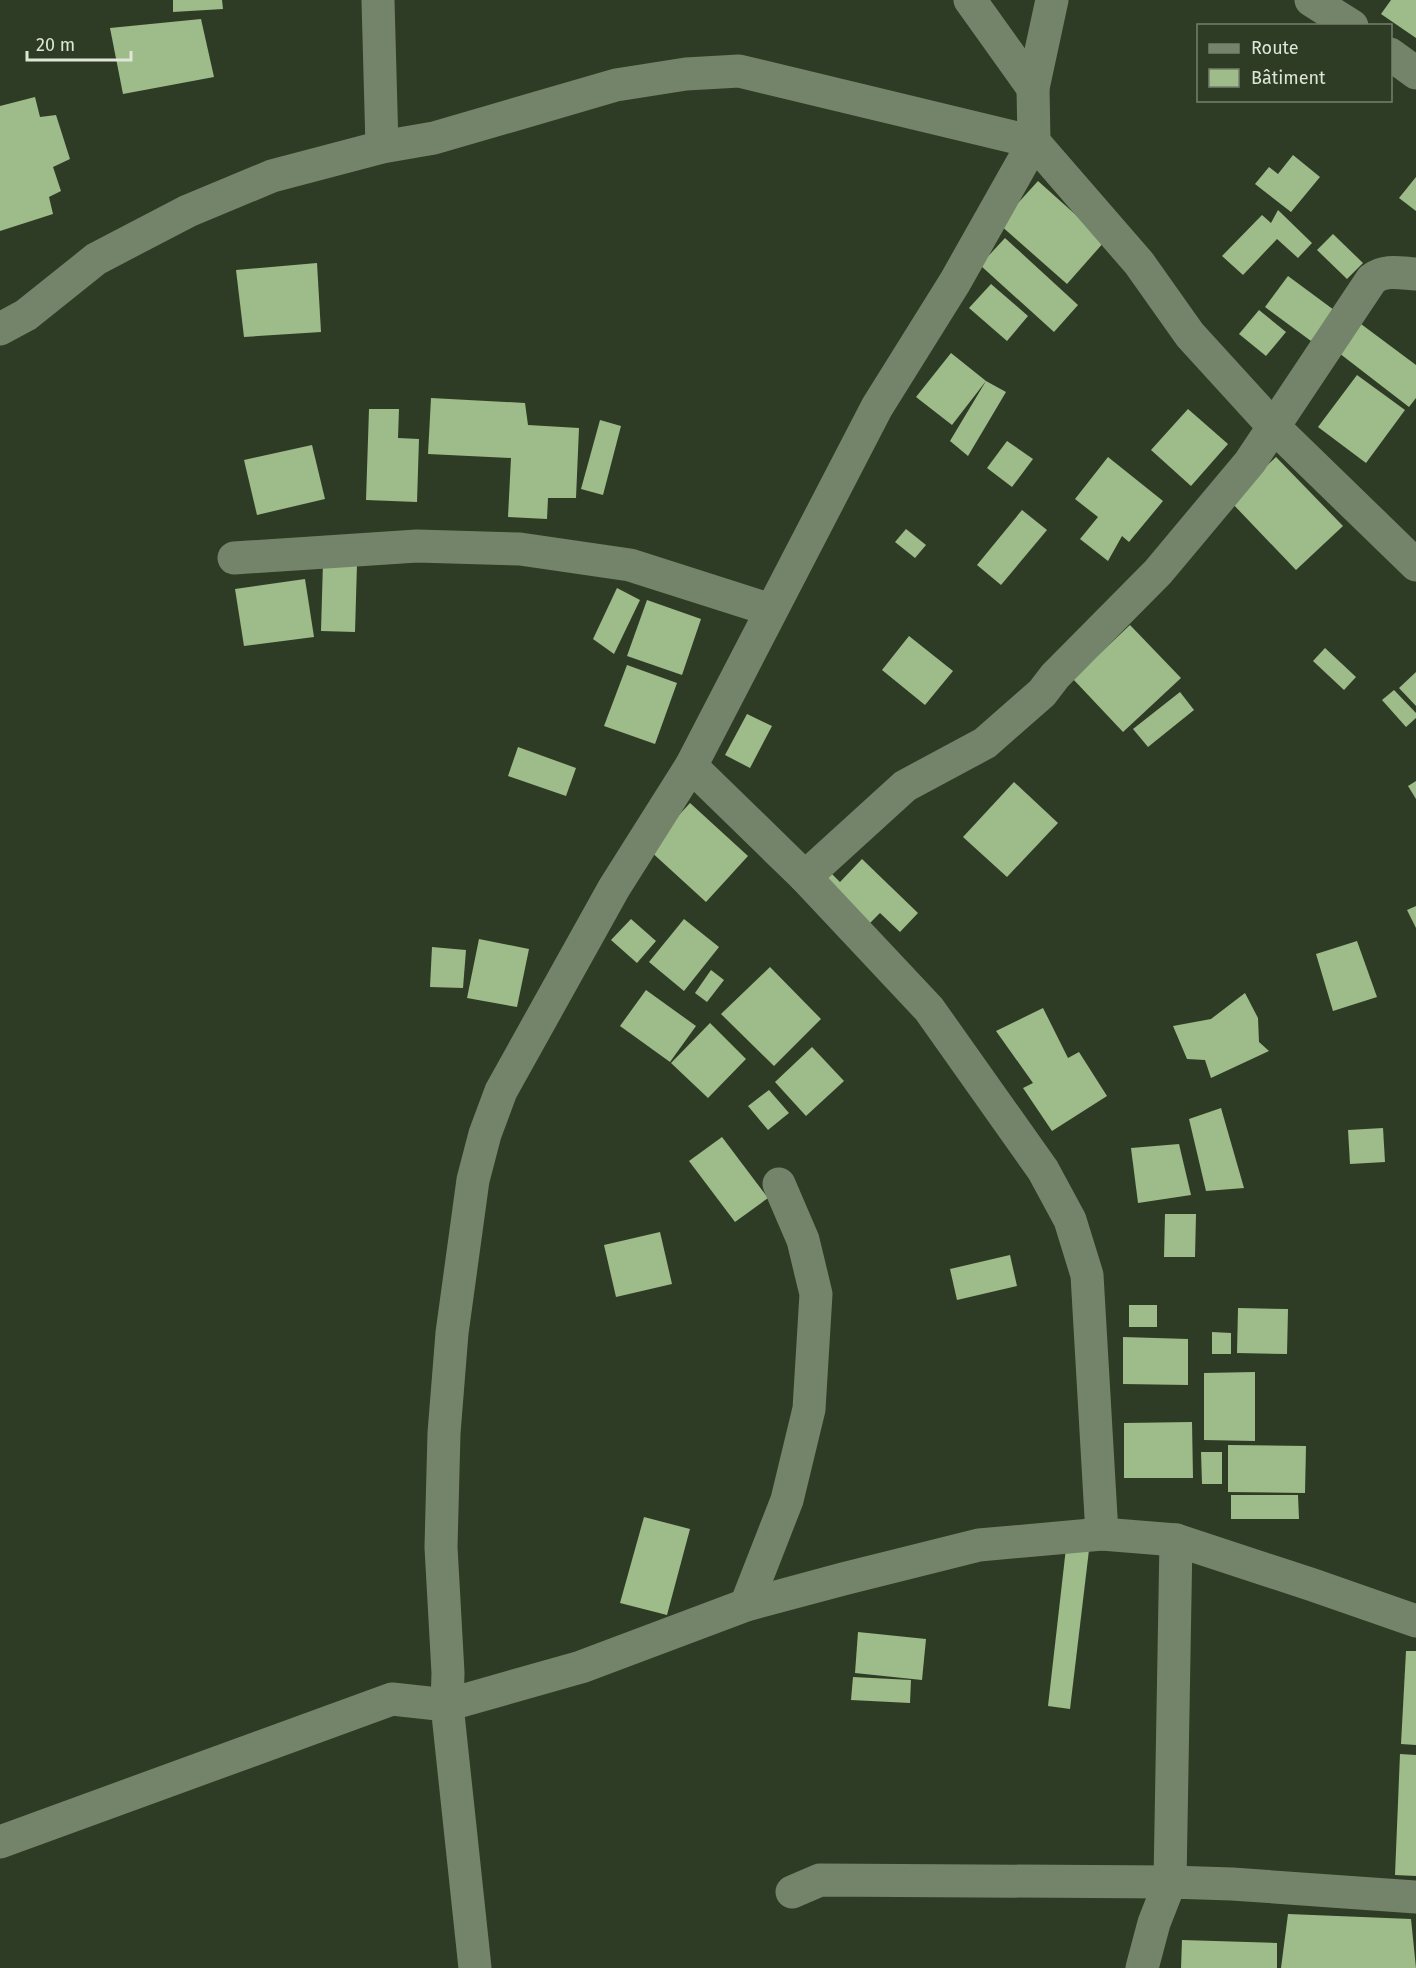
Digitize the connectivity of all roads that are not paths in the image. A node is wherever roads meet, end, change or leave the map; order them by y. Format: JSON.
{"nodes":[{"id":1,"x":378,"y":0,"type":"edge"},
{"id":2,"x":970,"y":0,"type":"edge"},
{"id":3,"x":1052,"y":0,"type":"edge"},
{"id":4,"x":1311,"y":0,"type":"edge"},
{"id":5,"x":1349,"y":24,"type":"edge"},
{"id":6,"x":1392,"y":55,"type":"edge"},
{"id":7,"x":1416,"y":73,"type":"edge"},
{"id":8,"x":1033,"y":88,"type":"junction"},
{"id":9,"x":1034,"y":142,"type":"junction"},
{"id":10,"x":382,"y":147,"type":"junction"},
{"id":11,"x":1416,"y":274,"type":"edge"},
{"id":12,"x":0,"y":329,"type":"edge"},
{"id":13,"x":1274,"y":427,"type":"junction"},
{"id":14,"x":234,"y":558,"type":"dead end"},
{"id":15,"x":1416,"y":565,"type":"edge"},
{"id":16,"x":771,"y":610,"type":"junction"},
{"id":17,"x":691,"y":766,"type":"junction"},
{"id":18,"x":805,"y":877,"type":"junction"},
{"id":19,"x":779,"y":1184,"type":"dead end"},
{"id":20,"x":1102,"y":1534,"type":"junction"},
{"id":21,"x":1176,"y":1540,"type":"junction"},
{"id":22,"x":746,"y":1605,"type":"junction"},
{"id":23,"x":1416,"y":1621,"type":"edge"},
{"id":24,"x":447,"y":1705,"type":"junction"},
{"id":25,"x":0,"y":1842,"type":"edge"},
{"id":26,"x":1170,"y":1882,"type":"junction"},
{"id":27,"x":792,"y":1892,"type":"dead end"},
{"id":28,"x":1416,"y":1897,"type":"edge"},
{"id":29,"x":475,"y":1968,"type":"edge"},
{"id":30,"x":1142,"y":1968,"type":"edge"}],
"edges":[{"from":1,"to":10,"type":"street"},
{"from":2,"to":8,"type":"street"},
{"from":3,"to":8,"type":"street"},
{"from":4,"to":5,"type":"street"},
{"from":6,"to":7,"type":"street"},
{"from":8,"to":9,"type":"street"},
{"from":9,"to":10,"type":"street"},
{"from":9,"to":13,"type":"street"},
{"from":9,"to":16,"type":"street"},
{"from":10,"to":12,"type":"street"},
{"from":11,"to":13,"type":"street"},
{"from":13,"to":15,"type":"street"},
{"from":13,"to":18,"type":"street"},
{"from":14,"to":16,"type":"street"},
{"from":16,"to":17,"type":"street"},
{"from":17,"to":18,"type":"street"},
{"from":17,"to":24,"type":"street"},
{"from":18,"to":20,"type":"street"},
{"from":19,"to":22,"type":"street"},
{"from":20,"to":21,"type":"street"},
{"from":20,"to":22,"type":"street"},
{"from":21,"to":23,"type":"street"},
{"from":21,"to":26,"type":"street"},
{"from":22,"to":24,"type":"street"},
{"from":24,"to":25,"type":"street"},
{"from":24,"to":29,"type":"street"},
{"from":26,"to":27,"type":"street"},
{"from":26,"to":28,"type":"street"},
{"from":26,"to":30,"type":"street"}]}
